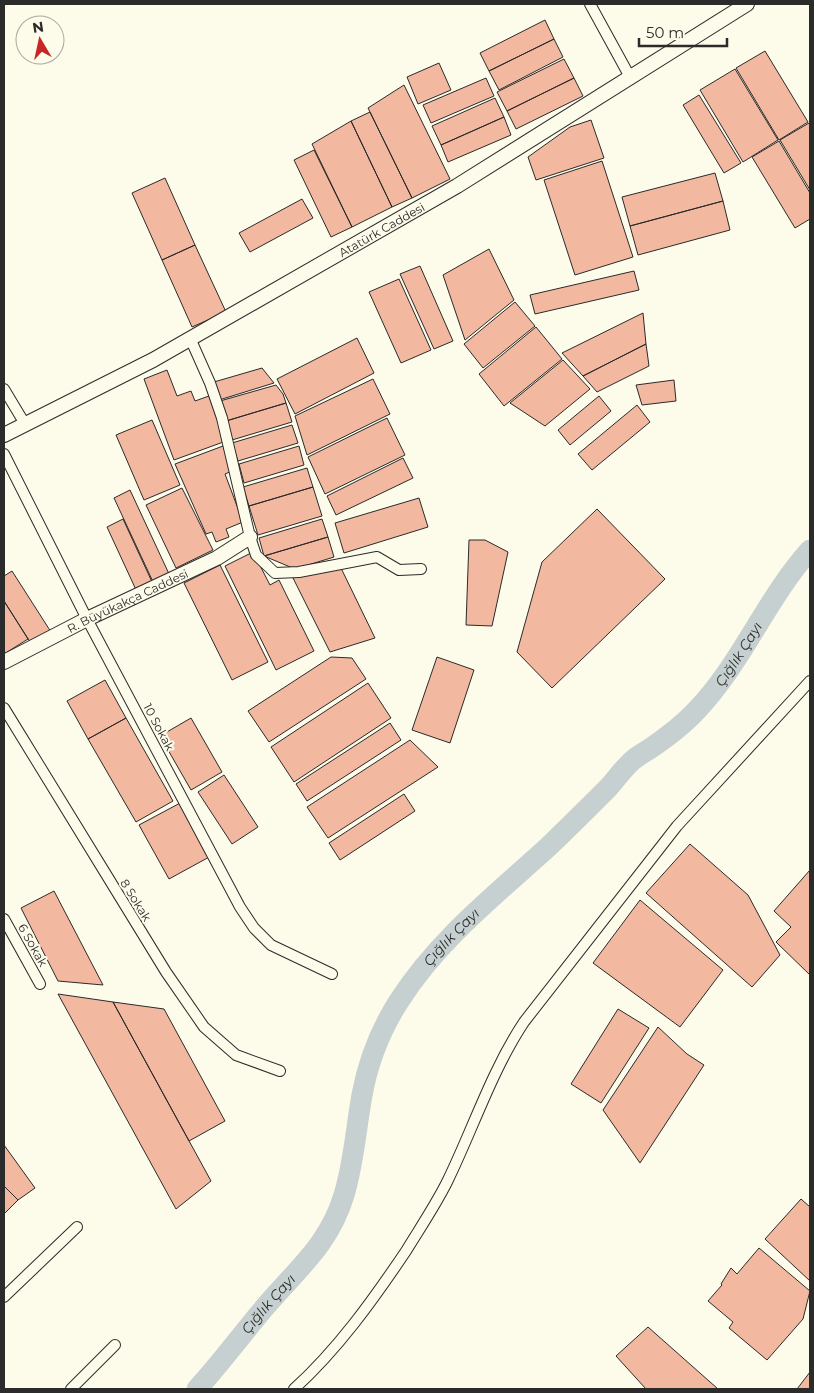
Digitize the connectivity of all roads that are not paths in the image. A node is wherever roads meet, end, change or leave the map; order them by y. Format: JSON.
{"nodes":[{"id":1,"x":590,"y":4,"type":"edge"},
{"id":2,"x":747,"y":4,"type":"edge"},
{"id":3,"x":730,"y":8,"type":"edge"},
{"id":4,"x":630,"y":77,"type":"junction"},
{"id":5,"x":190,"y":338,"type":"junction"},
{"id":6,"x":4,"y":389,"type":"edge"},
{"id":7,"x":25,"y":424,"type":"junction"},
{"id":8,"x":4,"y":435,"type":"edge"},
{"id":9,"x":4,"y":454,"type":"edge"},
{"id":10,"x":250,"y":537,"type":"junction"},
{"id":11,"x":422,"y":569,"type":"dead end"},
{"id":12,"x":87,"y":619,"type":"junction"},
{"id":13,"x":4,"y":662,"type":"edge"},
{"id":14,"x":810,"y":681,"type":"edge"},
{"id":15,"x":4,"y":708,"type":"edge"},
{"id":16,"x":4,"y":919,"type":"edge"},
{"id":17,"x":332,"y":974,"type":"dead end"},
{"id":18,"x":40,"y":984,"type":"dead end"},
{"id":19,"x":280,"y":1071,"type":"dead end"},
{"id":20,"x":77,"y":1227,"type":"dead end"},
{"id":21,"x":4,"y":1297,"type":"edge"},
{"id":22,"x":115,"y":1345,"type":"dead end"},
{"id":23,"x":71,"y":1389,"type":"edge"},
{"id":24,"x":294,"y":1389,"type":"edge"}],
"edges":[{"from":1,"to":4,"type":"street"},
{"from":2,"to":3,"type":"street","name":"Atatürk Caddesi"},
{"from":3,"to":4,"type":"street","name":"Atatürk Caddesi"},
{"from":4,"to":5,"type":"street","name":"Atatürk Caddesi"},
{"from":5,"to":7,"type":"street","name":"Atatürk Caddesi"},
{"from":5,"to":10,"type":"street"},
{"from":6,"to":7,"type":"street"},
{"from":7,"to":8,"type":"street","name":"Atatürk Caddesi"},
{"from":9,"to":12,"type":"street","name":"10 Sokak"},
{"from":10,"to":11,"type":"street"},
{"from":10,"to":12,"type":"street","name":"R. Büyükakça Caddesi"},
{"from":12,"to":13,"type":"street","name":"R. Büyükakça Caddesi"},
{"from":12,"to":17,"type":"street","name":"10 Sokak"},
{"from":14,"to":24,"type":"street"},
{"from":15,"to":19,"type":"street","name":"8 Sokak"},
{"from":16,"to":18,"type":"street","name":"6 Sokak"},
{"from":20,"to":21,"type":"street"},
{"from":22,"to":23,"type":"street"}]}
